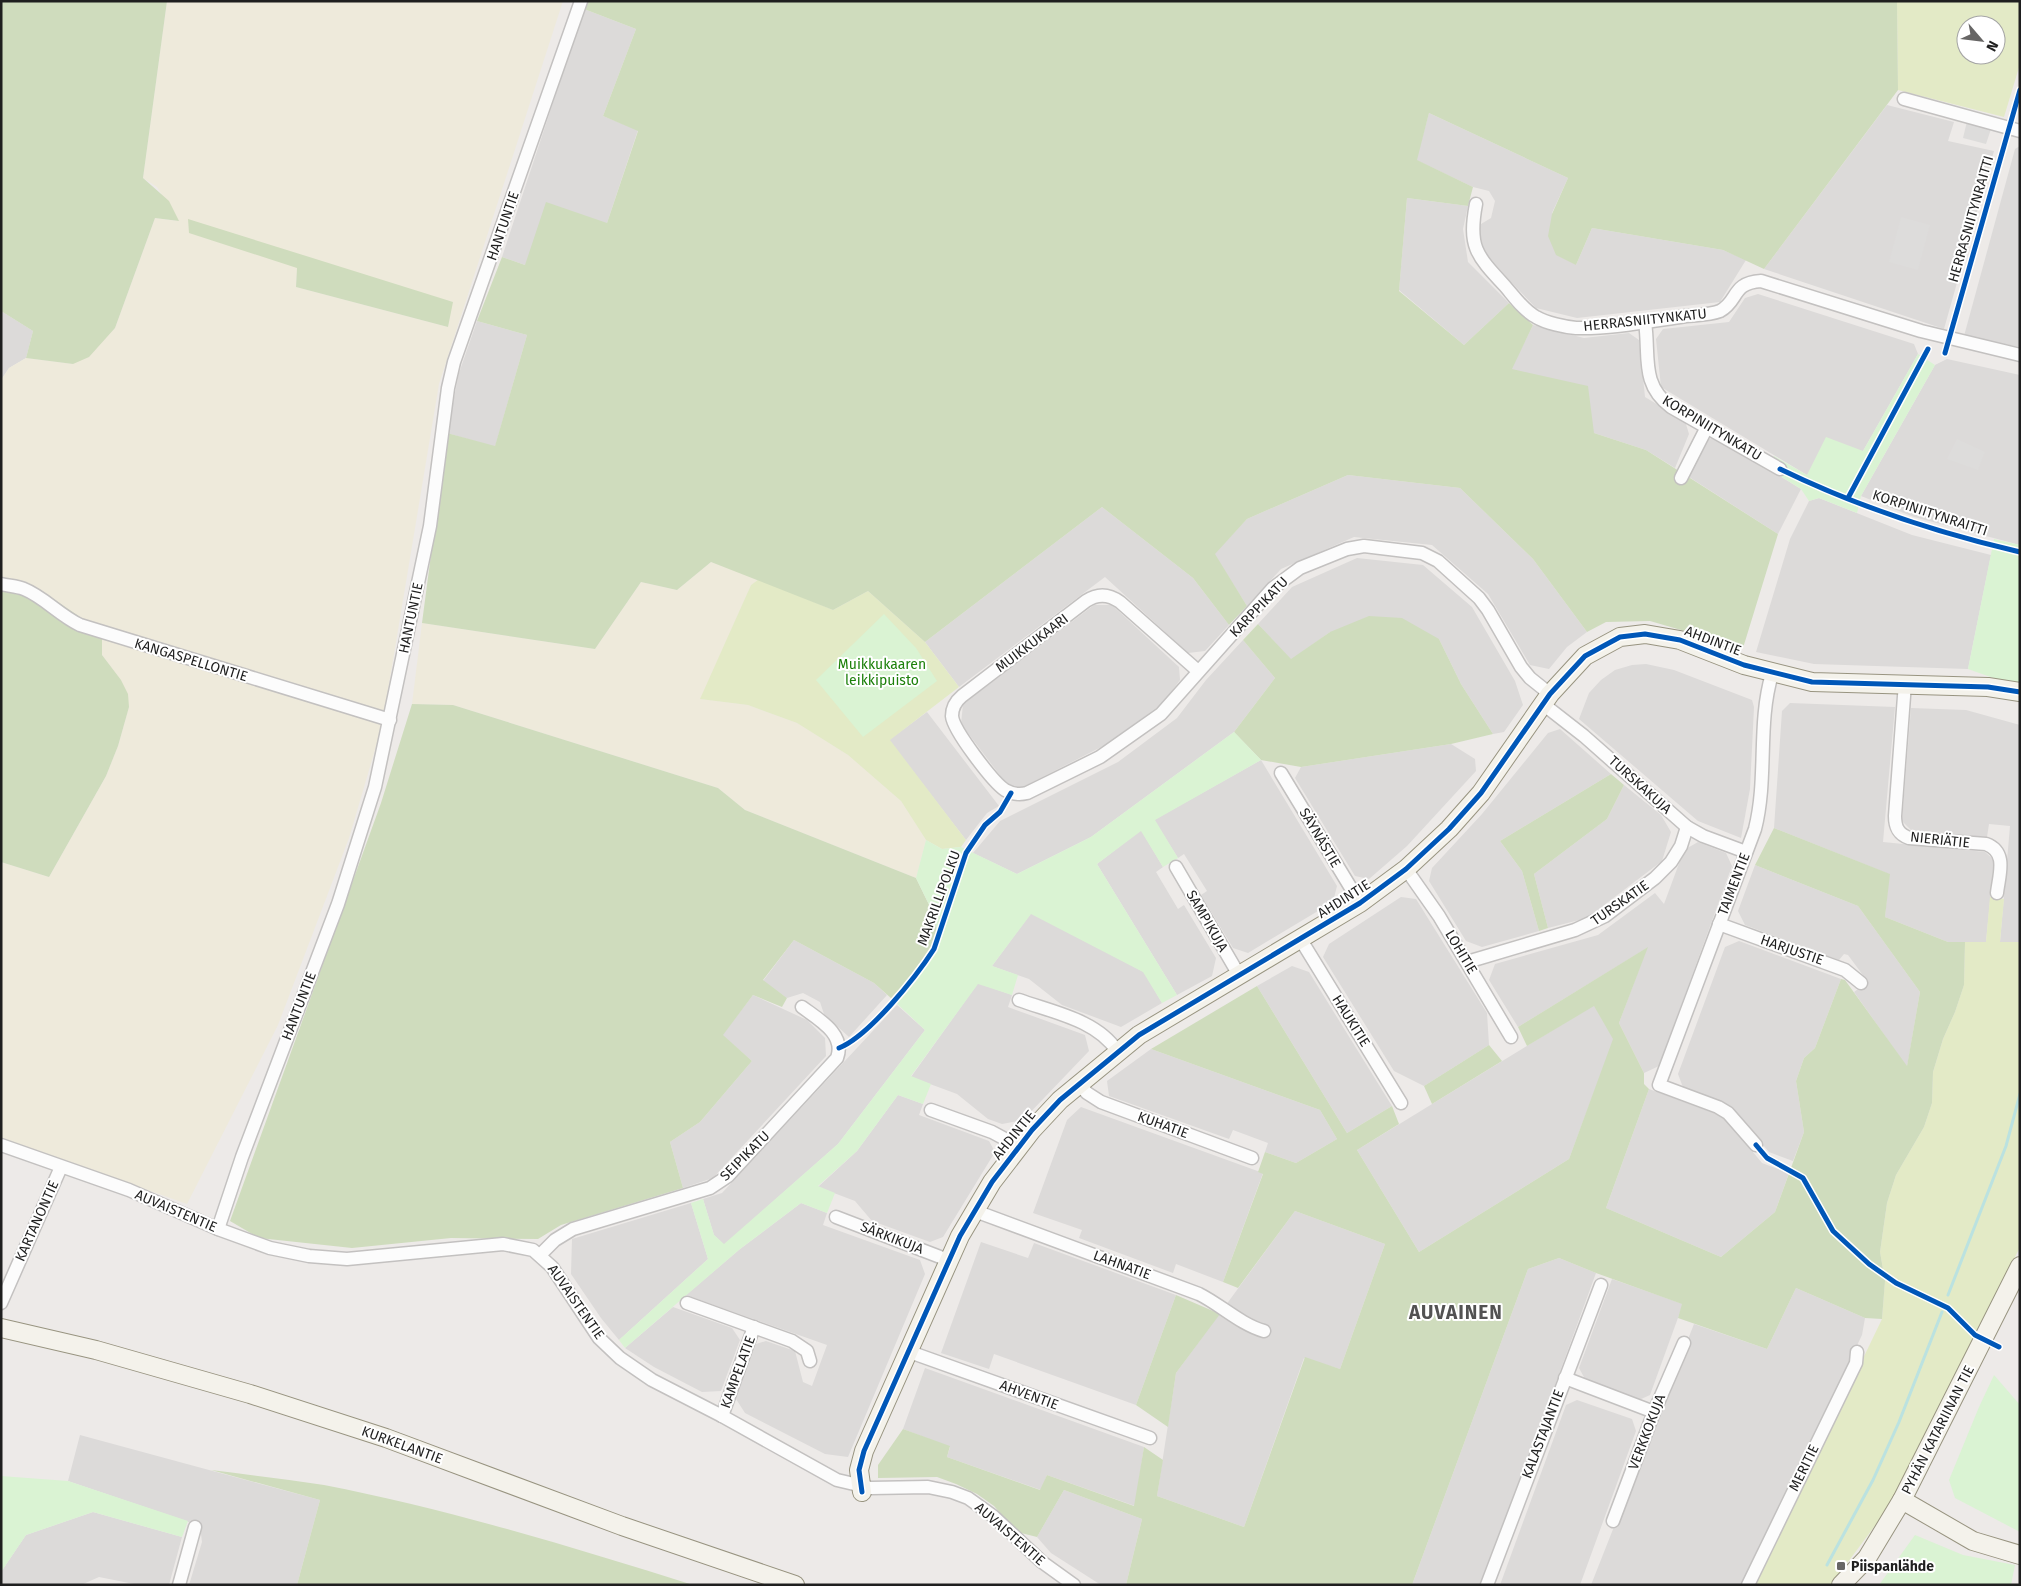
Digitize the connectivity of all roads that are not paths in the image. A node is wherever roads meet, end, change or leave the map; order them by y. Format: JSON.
{"nodes":[{"id":1,"x":581,"y":1,"type":"edge"},
{"id":2,"x":1904,"y":99,"type":"dead end"},
{"id":3,"x":2020,"y":131,"type":"edge"},
{"id":4,"x":1476,"y":204,"type":"dead end"},
{"id":5,"x":1645,"y":322,"type":"junction"},
{"id":6,"x":2020,"y":355,"type":"edge"},
{"id":7,"x":1707,"y":427,"type":"junction"},
{"id":8,"x":1780,"y":469,"type":"dead end"},
{"id":9,"x":1681,"y":478,"type":"dead end"},
{"id":10,"x":1,"y":584,"type":"edge"},
{"id":11,"x":1198,"y":672,"type":"junction"},
{"id":12,"x":1772,"y":674,"type":"junction"},
{"id":13,"x":1905,"y":683,"type":"junction"},
{"id":14,"x":2020,"y":692,"type":"edge"},
{"id":15,"x":1546,"y":699,"type":"junction"},
{"id":16,"x":390,"y":720,"type":"junction"},
{"id":17,"x":1281,"y":773,"type":"dead end"},
{"id":18,"x":1011,"y":793,"type":"joint"},
{"id":19,"x":1687,"y":827,"type":"junction"},
{"id":20,"x":1746,"y":852,"type":"junction"},
{"id":21,"x":1176,"y":867,"type":"dead end"},
{"id":22,"x":1406,"y":870,"type":"junction"},
{"id":23,"x":1997,"y":893,"type":"dead end"},
{"id":24,"x":1360,"y":903,"type":"junction"},
{"id":25,"x":1719,"y":924,"type":"junction"},
{"id":26,"x":1301,"y":940,"type":"junction"},
{"id":27,"x":1467,"y":962,"type":"junction"},
{"id":28,"x":1239,"y":976,"type":"junction"},
{"id":29,"x":1862,"y":983,"type":"dead end"},
{"id":30,"x":1019,"y":1000,"type":"dead end"},
{"id":31,"x":802,"y":1006,"type":"dead end"},
{"id":32,"x":1511,"y":1037,"type":"dead end"},
{"id":33,"x":1117,"y":1051,"type":"junction"},
{"id":34,"x":1079,"y":1084,"type":"junction"},
{"id":35,"x":1401,"y":1103,"type":"dead end"},
{"id":36,"x":931,"y":1110,"type":"dead end"},
{"id":37,"x":1,"y":1145,"type":"edge"},
{"id":38,"x":1756,"y":1145,"type":"dead end"},
{"id":39,"x":1018,"y":1146,"type":"junction"},
{"id":40,"x":1252,"y":1158,"type":"dead end"},
{"id":41,"x":62,"y":1167,"type":"junction"},
{"id":42,"x":975,"y":1211,"type":"junction"},
{"id":43,"x":836,"y":1217,"type":"dead end"},
{"id":44,"x":218,"y":1229,"type":"junction"},
{"id":45,"x":541,"y":1254,"type":"junction"},
{"id":46,"x":948,"y":1260,"type":"junction"},
{"id":47,"x":2020,"y":1266,"type":"edge"},
{"id":48,"x":1601,"y":1285,"type":"dead end"},
{"id":49,"x":1,"y":1303,"type":"edge"},
{"id":50,"x":687,"y":1303,"type":"dead end"},
{"id":51,"x":754,"y":1327,"type":"junction"},
{"id":52,"x":1,"y":1328,"type":"edge"},
{"id":53,"x":1264,"y":1332,"type":"dead end"},
{"id":54,"x":1684,"y":1343,"type":"dead end"},
{"id":55,"x":907,"y":1352,"type":"junction"},
{"id":56,"x":1857,"y":1352,"type":"dead end"},
{"id":57,"x":810,"y":1361,"type":"dead end"},
{"id":58,"x":1565,"y":1378,"type":"junction"},
{"id":59,"x":1654,"y":1412,"type":"junction"},
{"id":60,"x":722,"y":1416,"type":"junction"},
{"id":61,"x":1150,"y":1438,"type":"dead end"},
{"id":62,"x":861,"y":1490,"type":"junction"},
{"id":63,"x":1902,"y":1500,"type":"junction"},
{"id":64,"x":1613,"y":1521,"type":"dead end"},
{"id":65,"x":195,"y":1527,"type":"dead end"},
{"id":66,"x":2020,"y":1555,"type":"edge"},
{"id":67,"x":179,"y":1585,"type":"edge"},
{"id":68,"x":795,"y":1585,"type":"edge"},
{"id":69,"x":1074,"y":1585,"type":"edge"},
{"id":70,"x":1487,"y":1585,"type":"edge"},
{"id":71,"x":1748,"y":1585,"type":"edge"},
{"id":72,"x":1841,"y":1585,"type":"edge"}],
"edges":[{"from":1,"to":16,"type":"street","name":"HANTUNTIE"},
{"from":2,"to":3,"type":"street"},
{"from":4,"to":5,"type":"street","name":"HERRASNIITYNKATU"},
{"from":5,"to":6,"type":"street","name":"HERRASNIITYNKATU"},
{"from":5,"to":7,"type":"street","name":"KORPINIITYNKATU"},
{"from":7,"to":8,"type":"street","name":"KORPINIITYNKATU"},
{"from":7,"to":9,"type":"street"},
{"from":10,"to":16,"type":"street","name":"KANGASPELLONTIE"},
{"from":11,"to":15,"type":"street","name":"KARPPIKATU"},
{"from":11,"to":18,"type":"street","name":"KARPPIKATU"},
{"from":11,"to":18,"type":"street","name":"MUIKKUKAARI"},
{"from":12,"to":13,"type":"street","name":"AHDINTIE"},
{"from":12,"to":15,"type":"street","name":"AHDINTIE"},
{"from":12,"to":20,"type":"street","name":"TAIMENTIE"},
{"from":13,"to":14,"type":"street","name":"AHDINTIE"},
{"from":13,"to":23,"type":"street","name":"NIERIÄTIE"},
{"from":15,"to":19,"type":"street","name":"TURSKAKUJA"},
{"from":15,"to":22,"type":"street","name":"AHDINTIE"},
{"from":16,"to":44,"type":"street","name":"HANTUNTIE"},
{"from":17,"to":24,"type":"street","name":"SÄYNÄSTIE"},
{"from":19,"to":20,"type":"street","name":"TURSKAKUJA"},
{"from":19,"to":27,"type":"street","name":"TURSKATIE"},
{"from":20,"to":25,"type":"street","name":"TAIMENTIE"},
{"from":21,"to":28,"type":"street","name":"SAMPIKUJA"},
{"from":22,"to":24,"type":"street","name":"AHDINTIE"},
{"from":22,"to":27,"type":"street","name":"LOHITIE"},
{"from":24,"to":26,"type":"street","name":"AHDINTIE"},
{"from":25,"to":29,"type":"street","name":"HARJUSTIE"},
{"from":25,"to":38,"type":"street","name":"TAIMENTIE"},
{"from":26,"to":28,"type":"street","name":"AHDINTIE"},
{"from":26,"to":35,"type":"street","name":"HAUKITIE"},
{"from":27,"to":32,"type":"street","name":"LOHITIE"},
{"from":28,"to":33,"type":"street","name":"AHDINTIE"},
{"from":30,"to":33,"type":"street"},
{"from":31,"to":45,"type":"street","name":"SEIPIKATU"},
{"from":33,"to":34,"type":"street","name":"AHDINTIE"},
{"from":34,"to":39,"type":"street","name":"AHDINTIE"},
{"from":34,"to":40,"type":"street","name":"KUHATIE"},
{"from":36,"to":39,"type":"street"},
{"from":37,"to":41,"type":"street","name":"AUVAISTENTIE"},
{"from":39,"to":42,"type":"street","name":"AHDINTIE"},
{"from":41,"to":44,"type":"street","name":"AUVAISTENTIE"},
{"from":41,"to":49,"type":"street","name":"KARTANONTIE"},
{"from":42,"to":46,"type":"street","name":"AHDINTIE"},
{"from":42,"to":53,"type":"street","name":"LAHNATIE"},
{"from":43,"to":46,"type":"street","name":"SÄRKIKUJA"},
{"from":44,"to":45,"type":"street","name":"AUVAISTENTIE"},
{"from":45,"to":60,"type":"street","name":"AUVAISTENTIE"},
{"from":46,"to":55,"type":"street","name":"AHDINTIE"},
{"from":47,"to":63,"type":"street","name":"PYHÄN KATARIINAN TIE"},
{"from":48,"to":58,"type":"street","name":"KALASTAJANTIE"},
{"from":50,"to":51,"type":"street","name":"KAMPELATIE"},
{"from":51,"to":57,"type":"street","name":"KAMPELATIE"},
{"from":51,"to":60,"type":"street","name":"KAMPELATIE"},
{"from":52,"to":68,"type":"street","name":"KURKELANTIE"},
{"from":54,"to":59,"type":"street","name":"VERKKOKUJA"},
{"from":55,"to":61,"type":"street","name":"AHVENTIE"},
{"from":55,"to":62,"type":"street","name":"AHDINTIE"},
{"from":56,"to":71,"type":"street","name":"MERITIE"},
{"from":58,"to":59,"type":"street"},
{"from":58,"to":70,"type":"street","name":"KALASTAJANTIE"},
{"from":59,"to":64,"type":"street","name":"VERKKOKUJA"},
{"from":60,"to":62,"type":"street","name":"AUVAISTENTIE"},
{"from":62,"to":69,"type":"street","name":"AUVAISTENTIE"},
{"from":63,"to":66,"type":"street"},
{"from":63,"to":72,"type":"street","name":"PYHÄN KATARIINAN TIE"},
{"from":65,"to":67,"type":"street"}]}
